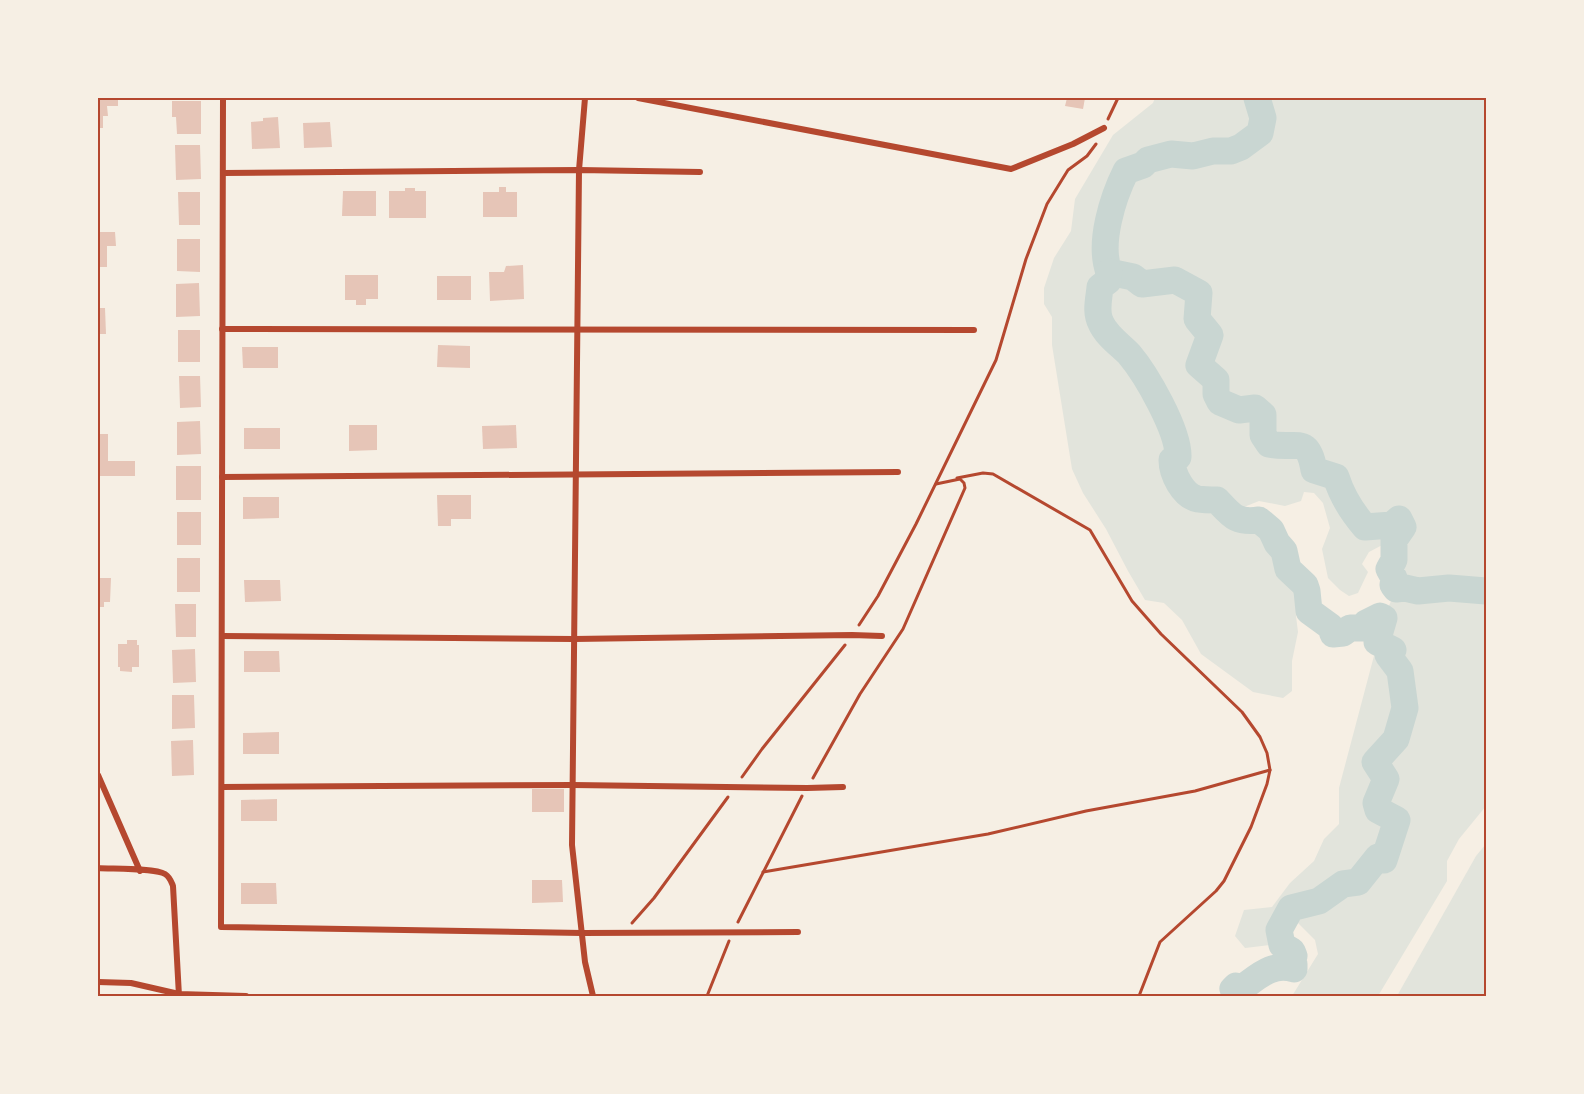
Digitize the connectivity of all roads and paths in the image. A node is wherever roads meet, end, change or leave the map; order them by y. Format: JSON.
{"nodes":[{"id":1,"x":223,"y":98,"type":"edge"},
{"id":2,"x":585,"y":98,"type":"edge"},
{"id":3,"x":638,"y":98,"type":"edge"},
{"id":4,"x":1118,"y":98,"type":"edge"},
{"id":5,"x":1104,"y":128,"type":"junction"},
{"id":6,"x":579,"y":170,"type":"junction"},
{"id":7,"x":700,"y":172,"type":"dead end"},
{"id":8,"x":223,"y":173,"type":"junction"},
{"id":9,"x":222,"y":329,"type":"junction"},
{"id":10,"x":974,"y":330,"type":"dead end"},
{"id":11,"x":578,"y":331,"type":"junction"},
{"id":12,"x":898,"y":472,"type":"dead end"},
{"id":13,"x":576,"y":473,"type":"junction"},
{"id":14,"x":975,"y":475,"type":"junction"},
{"id":15,"x":222,"y":477,"type":"junction"},
{"id":16,"x":957,"y":478,"type":"junction"},
{"id":17,"x":936,"y":484,"type":"junction"},
{"id":18,"x":965,"y":488,"type":"junction"},
{"id":19,"x":852,"y":635,"type":"junction"},
{"id":20,"x":222,"y":636,"type":"junction"},
{"id":21,"x":882,"y":636,"type":"dead end"},
{"id":22,"x":574,"y":639,"type":"junction"},
{"id":23,"x":1270,"y":770,"type":"junction"},
{"id":24,"x":98,"y":775,"type":"edge"},
{"id":25,"x":573,"y":785,"type":"junction"},
{"id":26,"x":222,"y":787,"type":"junction"},
{"id":27,"x":735,"y":787,"type":"junction"},
{"id":28,"x":843,"y":787,"type":"dead end"},
{"id":29,"x":807,"y":788,"type":"junction"},
{"id":30,"x":98,"y":868,"type":"edge"},
{"id":31,"x":140,"y":871,"type":"junction"},
{"id":32,"x":763,"y":872,"type":"junction"},
{"id":33,"x":625,"y":932,"type":"junction"},
{"id":34,"x":798,"y":932,"type":"dead end"},
{"id":35,"x":582,"y":933,"type":"junction"},
{"id":36,"x":733,"y":933,"type":"junction"},
{"id":37,"x":98,"y":982,"type":"edge"},
{"id":38,"x":179,"y":995,"type":"edge"},
{"id":39,"x":246,"y":996,"type":"edge"},
{"id":40,"x":593,"y":996,"type":"edge"},
{"id":41,"x":707,"y":996,"type":"edge"},
{"id":42,"x":1139,"y":996,"type":"edge"}],
"edges":[{"from":1,"to":8,"type":"street"},
{"from":2,"to":6,"type":"street"},
{"from":3,"to":5,"type":"street"},
{"from":4,"to":5,"type":"path"},
{"from":5,"to":17,"type":"path"},
{"from":6,"to":7,"type":"street"},
{"from":6,"to":8,"type":"street"},
{"from":6,"to":11,"type":"street"},
{"from":8,"to":9,"type":"street"},
{"from":9,"to":11,"type":"street"},
{"from":9,"to":15,"type":"street"},
{"from":10,"to":11,"type":"street"},
{"from":11,"to":13,"type":"street"},
{"from":12,"to":13,"type":"street"},
{"from":13,"to":15,"type":"street"},
{"from":13,"to":22,"type":"street"},
{"from":14,"to":16,"type":"path"},
{"from":14,"to":18,"type":"path"},
{"from":14,"to":23,"type":"path"},
{"from":15,"to":20,"type":"street"},
{"from":16,"to":17,"type":"path"},
{"from":16,"to":18,"type":"path"},
{"from":17,"to":19,"type":"path"},
{"from":18,"to":29,"type":"path"},
{"from":19,"to":21,"type":"street"},
{"from":19,"to":22,"type":"street"},
{"from":19,"to":27,"type":"path"},
{"from":20,"to":22,"type":"street"},
{"from":20,"to":26,"type":"street"},
{"from":22,"to":25,"type":"street"},
{"from":23,"to":32,"type":"path"},
{"from":23,"to":42,"type":"path"},
{"from":24,"to":31,"type":"street"},
{"from":25,"to":26,"type":"street"},
{"from":25,"to":27,"type":"street"},
{"from":25,"to":35,"type":"street"},
{"from":26,"to":35,"type":"street"},
{"from":27,"to":29,"type":"street"},
{"from":27,"to":33,"type":"path"},
{"from":28,"to":29,"type":"street"},
{"from":29,"to":32,"type":"path"},
{"from":30,"to":31,"type":"street"},
{"from":31,"to":38,"type":"street"},
{"from":32,"to":36,"type":"path"},
{"from":33,"to":35,"type":"street"},
{"from":33,"to":36,"type":"street"},
{"from":34,"to":36,"type":"street"},
{"from":35,"to":40,"type":"street"},
{"from":36,"to":41,"type":"path"},
{"from":37,"to":38,"type":"street"},
{"from":38,"to":39,"type":"street"}]}
